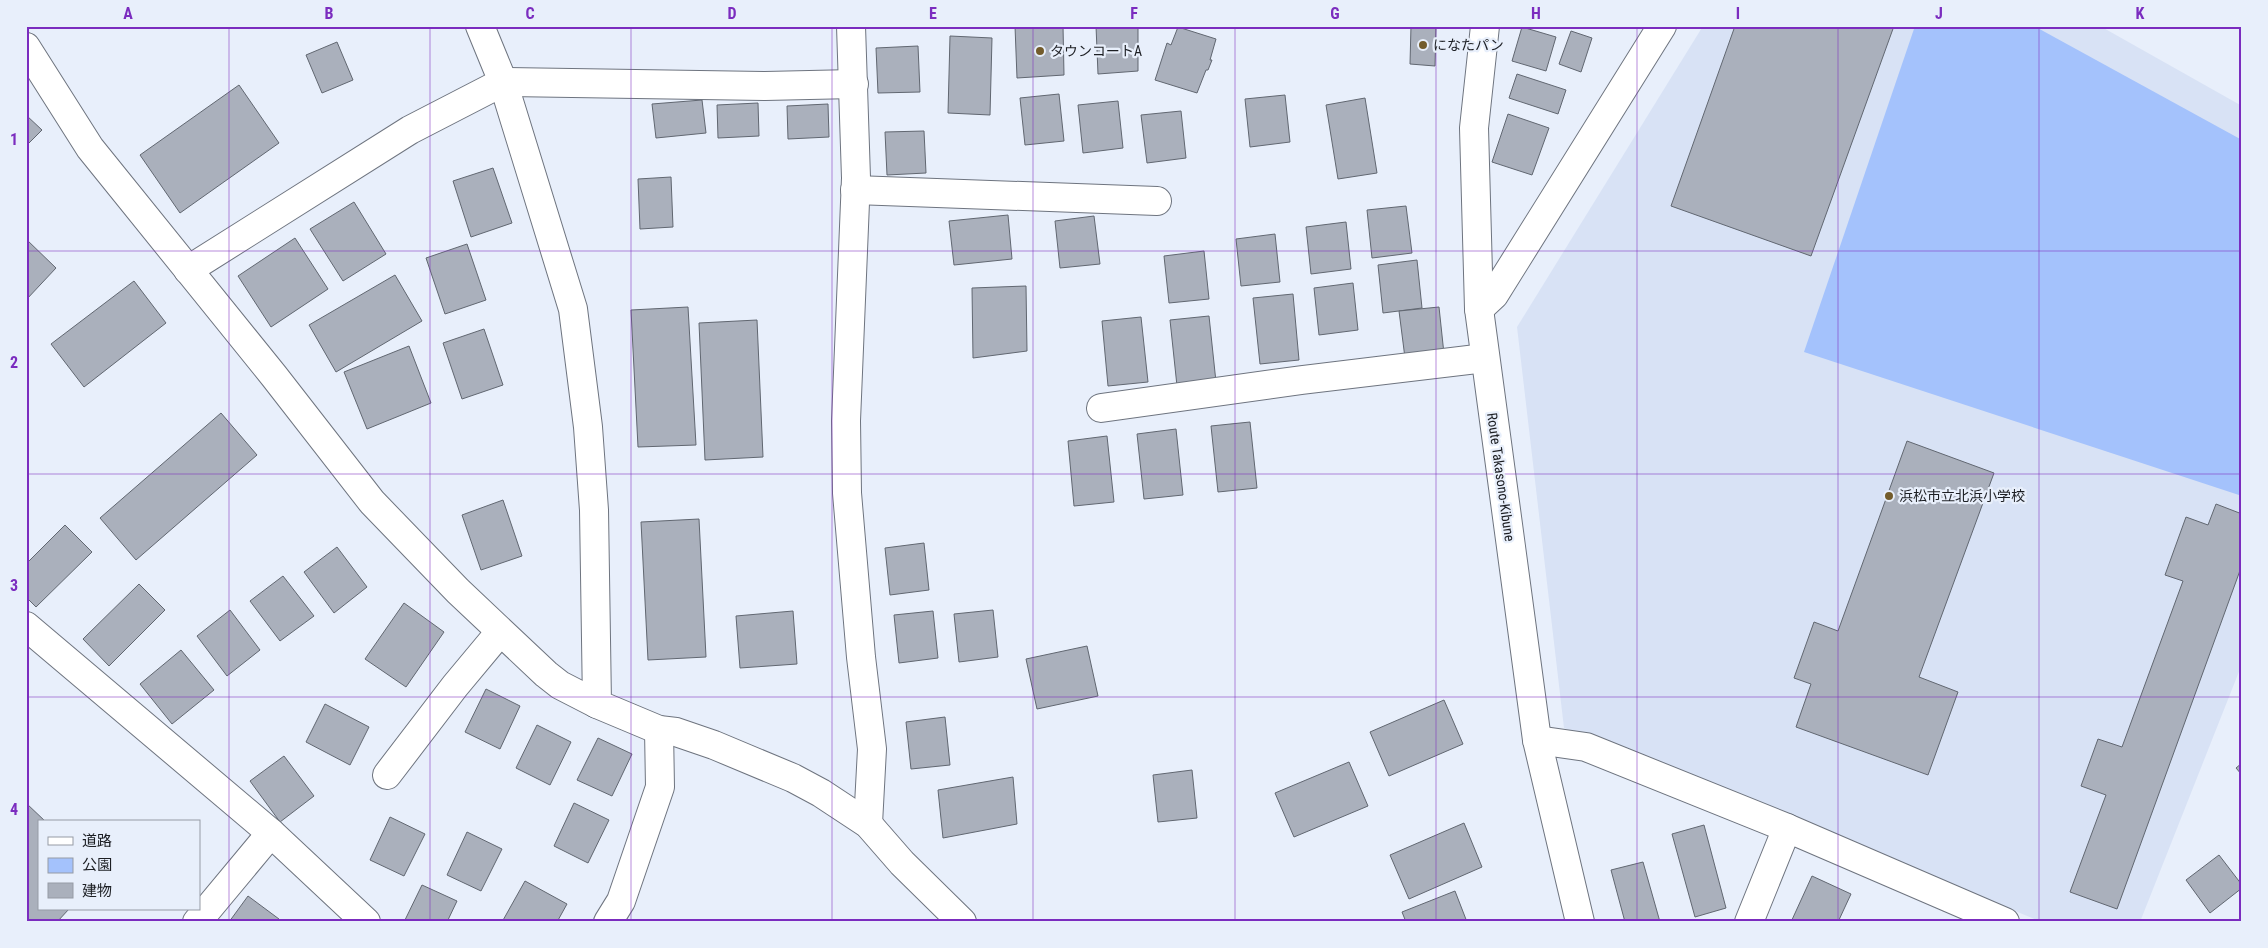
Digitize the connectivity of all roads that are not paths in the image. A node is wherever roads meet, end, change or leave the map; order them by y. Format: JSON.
{"nodes":[{"id":1,"x":480,"y":26,"type":"edge"},
{"id":2,"x":852,"y":26,"type":"edge"},
{"id":3,"x":1485,"y":26,"type":"edge"},
{"id":4,"x":1662,"y":26,"type":"edge"},
{"id":5,"x":27,"y":52,"type":"edge"},
{"id":6,"x":503,"y":82,"type":"junction"},
{"id":7,"x":854,"y":84,"type":"junction"},
{"id":8,"x":855,"y":190,"type":"junction"},
{"id":9,"x":1157,"y":200,"type":"dead end"},
{"id":10,"x":188,"y":270,"type":"junction"},
{"id":11,"x":1479,"y":310,"type":"junction"},
{"id":12,"x":1485,"y":358,"type":"junction"},
{"id":13,"x":1101,"y":408,"type":"dead end"},
{"id":14,"x":26,"y":626,"type":"edge"},
{"id":15,"x":500,"y":632,"type":"junction"},
{"id":16,"x":596,"y":704,"type":"junction"},
{"id":17,"x":659,"y":730,"type":"junction"},
{"id":18,"x":1537,"y":740,"type":"junction"},
{"id":19,"x":387,"y":774,"type":"dead end"},
{"id":20,"x":868,"y":824,"type":"junction"},
{"id":21,"x":1788,"y":828,"type":"junction"},
{"id":22,"x":271,"y":833,"type":"junction"},
{"id":23,"x":197,"y":922,"type":"edge"},
{"id":24,"x":366,"y":922,"type":"edge"},
{"id":25,"x":608,"y":922,"type":"edge"},
{"id":26,"x":962,"y":922,"type":"edge"},
{"id":27,"x":1580,"y":922,"type":"edge"},
{"id":28,"x":1749,"y":922,"type":"edge"},
{"id":29,"x":2005,"y":922,"type":"edge"}],
"edges":[{"from":1,"to":6,"type":"street"},
{"from":2,"to":7,"type":"street"},
{"from":3,"to":11,"type":"street","name":"Route Takasono-Kibune"},
{"from":4,"to":11,"type":"street"},
{"from":5,"to":10,"type":"street"},
{"from":6,"to":7,"type":"street"},
{"from":6,"to":10,"type":"street"},
{"from":6,"to":16,"type":"street"},
{"from":7,"to":8,"type":"street"},
{"from":8,"to":9,"type":"street"},
{"from":8,"to":20,"type":"street"},
{"from":10,"to":15,"type":"street"},
{"from":11,"to":12,"type":"street","name":"Route Takasono-Kibune"},
{"from":12,"to":13,"type":"street"},
{"from":12,"to":18,"type":"street","name":"Route Takasono-Kibune"},
{"from":14,"to":22,"type":"street"},
{"from":15,"to":16,"type":"street"},
{"from":15,"to":19,"type":"street"},
{"from":16,"to":17,"type":"street"},
{"from":17,"to":20,"type":"street"},
{"from":17,"to":25,"type":"street"},
{"from":18,"to":21,"type":"street"},
{"from":18,"to":27,"type":"street","name":"Route Takasono-Kibune"},
{"from":20,"to":26,"type":"street"},
{"from":21,"to":28,"type":"street"},
{"from":21,"to":29,"type":"street"},
{"from":22,"to":23,"type":"street"},
{"from":22,"to":24,"type":"street"}]}
